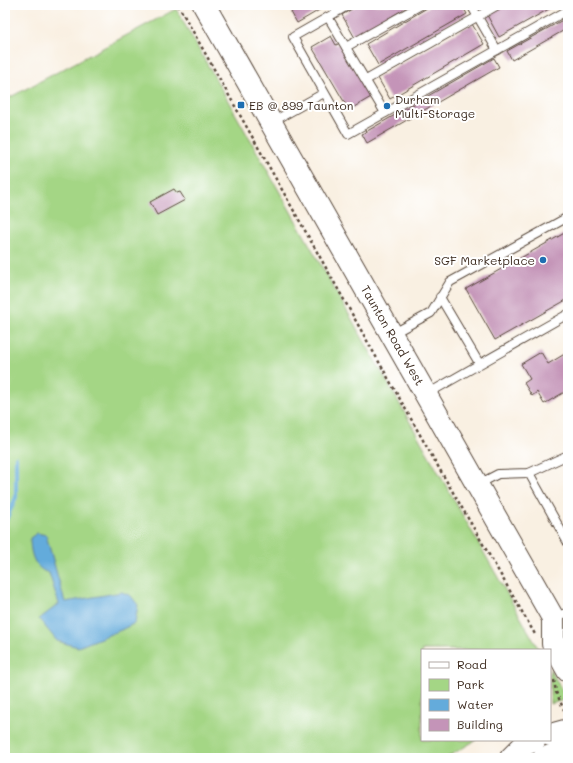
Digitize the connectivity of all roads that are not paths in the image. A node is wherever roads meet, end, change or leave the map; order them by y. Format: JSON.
{"nodes":[{"id":1,"x":349,"y":5,"type":"edge"},
{"id":2,"x":421,"y":5,"type":"edge"},
{"id":3,"x":471,"y":5,"type":"edge"},
{"id":4,"x":498,"y":5,"type":"edge"},
{"id":5,"x":206,"y":6,"type":"edge"},
{"id":6,"x":568,"y":10,"type":"edge"},
{"id":7,"x":478,"y":16,"type":"junction"},
{"id":8,"x":328,"y":17,"type":"junction"},
{"id":9,"x":346,"y":47,"type":"junction"},
{"id":10,"x":497,"y":50,"type":"junction"},
{"id":11,"x":366,"y":80,"type":"junction"},
{"id":12,"x":324,"y":93,"type":"junction"},
{"id":13,"x":385,"y":113,"type":"junction"},
{"id":14,"x":272,"y":122,"type":"junction"},
{"id":15,"x":568,"y":217,"type":"edge"},
{"id":16,"x":440,"y":297,"type":"junction"},
{"id":17,"x":568,"y":314,"type":"edge"},
{"id":18,"x":392,"y":334,"type":"junction"},
{"id":19,"x":479,"y":363,"type":"junction"},
{"id":20,"x":426,"y":394,"type":"junction"},
{"id":21,"x":568,"y":455,"type":"edge"},
{"id":22,"x":529,"y":473,"type":"junction"},
{"id":23,"x":477,"y":485,"type":"junction"},
{"id":24,"x":568,"y":543,"type":"edge"},
{"id":25,"x":563,"y":619,"type":"edge"},
{"id":26,"x":561,"y":675,"type":"edge"},
{"id":27,"x":566,"y":720,"type":"edge"},
{"id":28,"x":551,"y":734,"type":"edge"},
{"id":29,"x":533,"y":741,"type":"edge"},
{"id":30,"x":568,"y":752,"type":"edge"},
{"id":31,"x":511,"y":758,"type":"edge"},
{"id":32,"x":544,"y":758,"type":"edge"}],
"edges":[{"from":1,"to":8,"type":"lane"},
{"from":2,"to":9,"type":"lane"},
{"from":3,"to":7,"type":"lane"},
{"from":4,"to":7,"type":"lane"},
{"from":5,"to":14,"type":"main road","name":"Taunton Road West"},
{"from":6,"to":10,"type":"lane"},
{"from":7,"to":10,"type":"lane"},
{"from":7,"to":11,"type":"lane"},
{"from":8,"to":9,"type":"lane"},
{"from":8,"to":12,"type":"lane"},
{"from":9,"to":11,"type":"lane"},
{"from":10,"to":13,"type":"lane"},
{"from":11,"to":13,"type":"lane"},
{"from":12,"to":13,"type":"lane"},
{"from":12,"to":14,"type":"lane"},
{"from":14,"to":18,"type":"main road","name":"Taunton Road West"},
{"from":15,"to":16,"type":"lane"},
{"from":16,"to":18,"type":"lane"},
{"from":16,"to":19,"type":"lane"},
{"from":17,"to":19,"type":"lane"},
{"from":18,"to":20,"type":"main road","name":"Taunton Road West"},
{"from":19,"to":20,"type":"lane"},
{"from":20,"to":23,"type":"main road","name":"Taunton Road West"},
{"from":21,"to":22,"type":"lane"},
{"from":22,"to":23,"type":"lane"},
{"from":22,"to":24,"type":"lane"},
{"from":23,"to":25,"type":"main road","name":"Taunton Road West"},
{"from":25,"to":26,"type":"main road","name":"Taunton Road West"},
{"from":27,"to":28,"type":"main road"},
{"from":29,"to":31,"type":"main road"},
{"from":30,"to":32,"type":"main road"}]}
